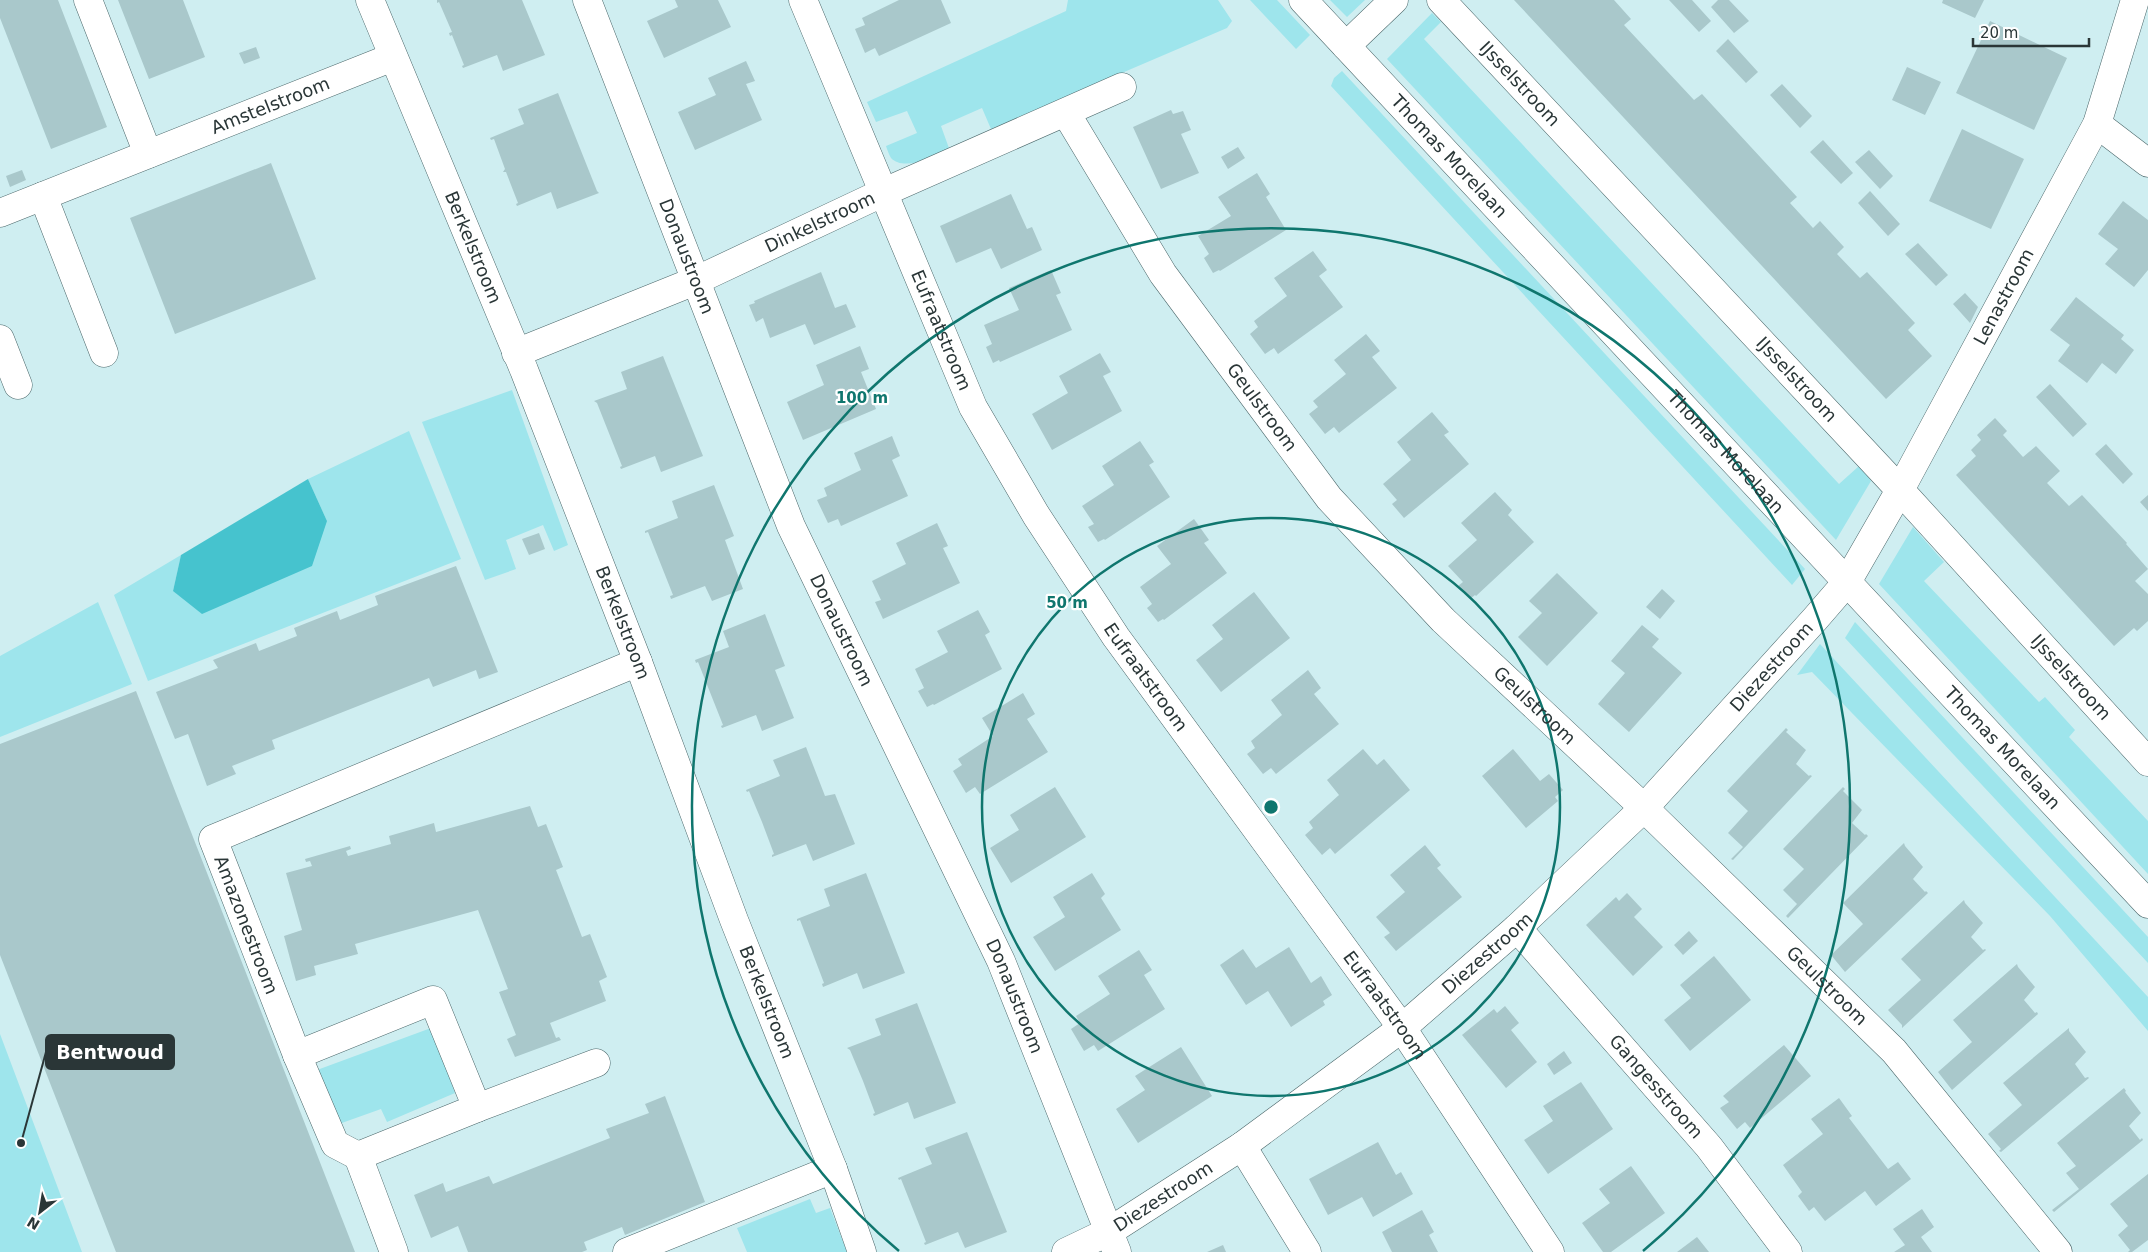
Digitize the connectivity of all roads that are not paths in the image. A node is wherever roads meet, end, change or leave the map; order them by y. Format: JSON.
{"nodes":[{"id":1,"x":88,"y":0,"type":"edge"},
{"id":2,"x":370,"y":0,"type":"edge"},
{"id":3,"x":587,"y":0,"type":"edge"},
{"id":4,"x":803,"y":0,"type":"edge"},
{"id":5,"x":1303,"y":0,"type":"edge"},
{"id":6,"x":1394,"y":0,"type":"edge"},
{"id":7,"x":1442,"y":0,"type":"edge"},
{"id":8,"x":2135,"y":0,"type":"edge"},
{"id":9,"x":1346,"y":46,"type":"junction"},
{"id":10,"x":393,"y":57,"type":"junction"},
{"id":11,"x":1122,"y":87,"type":"dead end"},
{"id":12,"x":1066,"y":113,"type":"junction"},
{"id":13,"x":2097,"y":124,"type":"junction"},
{"id":14,"x":148,"y":154,"type":"junction"},
{"id":15,"x":2148,"y":163,"type":"edge"},
{"id":16,"x":882,"y":193,"type":"junction"},
{"id":17,"x":43,"y":196,"type":"junction"},
{"id":18,"x":0,"y":213,"type":"edge"},
{"id":19,"x":695,"y":281,"type":"junction"},
{"id":20,"x":0,"y":339,"type":"edge"},
{"id":21,"x":104,"y":353,"type":"dead end"},
{"id":22,"x":516,"y":353,"type":"junction"},
{"id":23,"x":18,"y":385,"type":"dead end"},
{"id":24,"x":1900,"y":490,"type":"junction"},
{"id":25,"x":1847,"y":582,"type":"junction"},
{"id":26,"x":638,"y":662,"type":"junction"},
{"id":27,"x":2148,"y":762,"type":"edge"},
{"id":28,"x":1644,"y":808,"type":"junction"},
{"id":29,"x":2148,"y":904,"type":"edge"},
{"id":30,"x":1517,"y":928,"type":"junction"},
{"id":31,"x":1402,"y":1028,"type":"junction"},
{"id":32,"x":297,"y":1055,"type":"junction"},
{"id":33,"x":596,"y":1063,"type":"dead end"},
{"id":34,"x":478,"y":1108,"type":"junction"},
{"id":35,"x":1242,"y":1146,"type":"junction"},
{"id":36,"x":358,"y":1156,"type":"junction"},
{"id":37,"x":833,"y":1169,"type":"junction"},
{"id":38,"x":1113,"y":1242,"type":"edge"},
{"id":39,"x":394,"y":1252,"type":"edge"},
{"id":40,"x":627,"y":1252,"type":"edge"},
{"id":41,"x":862,"y":1252,"type":"edge"},
{"id":42,"x":1066,"y":1252,"type":"edge"},
{"id":43,"x":1307,"y":1252,"type":"edge"},
{"id":44,"x":1550,"y":1252,"type":"edge"},
{"id":45,"x":1788,"y":1252,"type":"edge"},
{"id":46,"x":2058,"y":1252,"type":"edge"}],
"edges":[{"from":1,"to":14,"type":"street"},
{"from":2,"to":10,"type":"street","name":"Berkelstroom"},
{"from":3,"to":19,"type":"street","name":"Donaustroom"},
{"from":4,"to":16,"type":"street","name":"Eufraatstroom"},
{"from":5,"to":9,"type":"street","name":"Thomas Morelaan"},
{"from":6,"to":9,"type":"street"},
{"from":7,"to":24,"type":"street","name":"IJsselstroom"},
{"from":8,"to":13,"type":"street","name":"Lenastroom"},
{"from":9,"to":25,"type":"street","name":"Thomas Morelaan"},
{"from":10,"to":14,"type":"street","name":"Amstelstroom"},
{"from":10,"to":22,"type":"street","name":"Berkelstroom"},
{"from":11,"to":12,"type":"street","name":"Dinkelstroom"},
{"from":12,"to":16,"type":"street","name":"Dinkelstroom"},
{"from":12,"to":28,"type":"street","name":"Geulstroom"},
{"from":13,"to":15,"type":"street"},
{"from":13,"to":24,"type":"street","name":"Lenastroom"},
{"from":14,"to":17,"type":"street","name":"Amstelstroom"},
{"from":16,"to":19,"type":"street","name":"Dinkelstroom"},
{"from":16,"to":31,"type":"street","name":"Eufraatstroom"},
{"from":17,"to":18,"type":"street","name":"Amstelstroom"},
{"from":17,"to":21,"type":"street"},
{"from":19,"to":22,"type":"street","name":"Dinkelstroom"},
{"from":19,"to":38,"type":"street","name":"Donaustroom"},
{"from":20,"to":23,"type":"street"},
{"from":22,"to":26,"type":"street","name":"Berkelstroom"},
{"from":24,"to":25,"type":"street","name":"Lenastroom"},
{"from":24,"to":27,"type":"street","name":"IJsselstroom"},
{"from":25,"to":28,"type":"street","name":"Diezestroom"},
{"from":25,"to":29,"type":"street","name":"Thomas Morelaan"},
{"from":26,"to":32,"type":"street","name":"Amazonestroom"},
{"from":26,"to":37,"type":"street","name":"Berkelstroom"},
{"from":28,"to":30,"type":"street","name":"Diezestroom"},
{"from":28,"to":46,"type":"street","name":"Geulstroom"},
{"from":30,"to":31,"type":"street","name":"Diezestroom"},
{"from":30,"to":45,"type":"street","name":"Gangesstroom"},
{"from":31,"to":35,"type":"street","name":"Diezestroom"},
{"from":31,"to":44,"type":"street","name":"Eufraatstroom"},
{"from":32,"to":34,"type":"street"},
{"from":32,"to":36,"type":"street"},
{"from":33,"to":34,"type":"street"},
{"from":34,"to":36,"type":"street"},
{"from":35,"to":38,"type":"street","name":"Diezestroom"},
{"from":35,"to":43,"type":"street"},
{"from":36,"to":39,"type":"street"},
{"from":37,"to":40,"type":"street"},
{"from":37,"to":41,"type":"street","name":"Berkelstroom"},
{"from":38,"to":42,"type":"street","name":"Diezestroom"}]}
